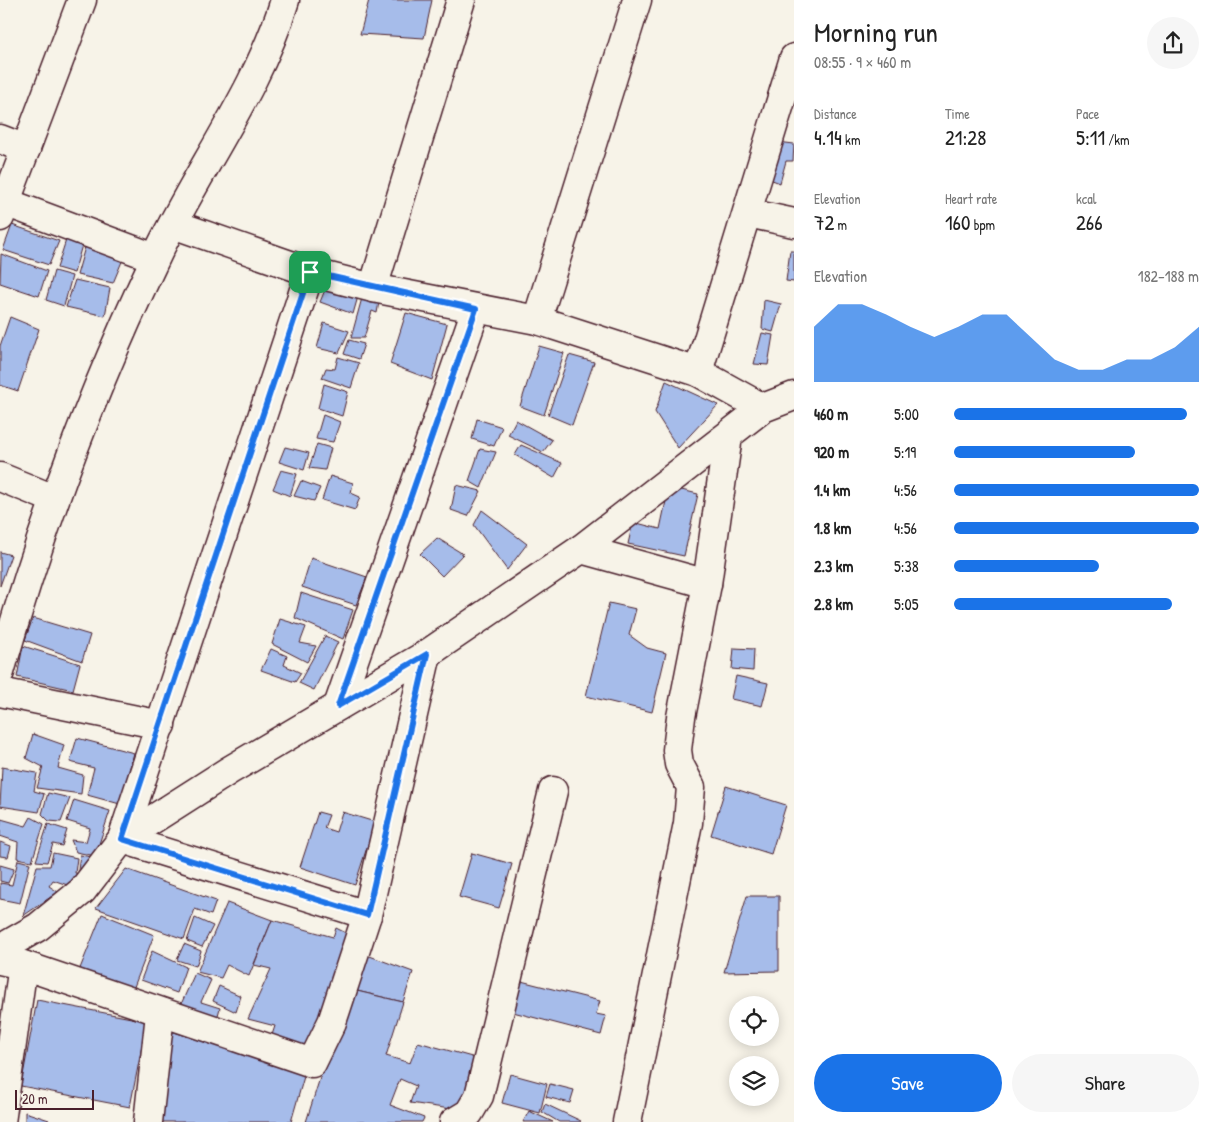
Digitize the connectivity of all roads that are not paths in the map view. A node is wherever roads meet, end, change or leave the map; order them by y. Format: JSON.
{"nodes":[{"id":1,"x":82,"y":0,"type":"edge"},
{"id":2,"x":285,"y":0,"type":"edge"},
{"id":3,"x":460,"y":0,"type":"edge"},
{"id":4,"x":637,"y":0,"type":"edge"},
{"id":5,"x":793,"y":68,"type":"edge"},
{"id":6,"x":0,"y":139,"type":"edge"},
{"id":7,"x":26,"y":149,"type":"junction"},
{"id":8,"x":3,"y":210,"type":"edge"},
{"id":9,"x":748,"y":213,"type":"junction"},
{"id":10,"x":794,"y":223,"type":"edge"},
{"id":11,"x":173,"y":224,"type":"junction"},
{"id":12,"x":155,"y":258,"type":"junction"},
{"id":13,"x":310,"y":272,"type":"junction"},
{"id":14,"x":374,"y":288,"type":"junction"},
{"id":15,"x":476,"y":309,"type":"junction"},
{"id":16,"x":537,"y":320,"type":"junction"},
{"id":17,"x":698,"y":372,"type":"junction"},
{"id":18,"x":794,"y":396,"type":"edge"},
{"id":19,"x":763,"y":408,"type":"junction"},
{"id":20,"x":728,"y":436,"type":"junction"},
{"id":21,"x":0,"y":477,"type":"edge"},
{"id":22,"x":54,"y":499,"type":"junction"},
{"id":23,"x":581,"y":549,"type":"junction"},
{"id":24,"x":707,"y":584,"type":"junction"},
{"id":25,"x":427,"y":654,"type":"junction"},
{"id":26,"x":0,"y":672,"type":"edge"},
{"id":27,"x":0,"y":692,"type":"edge"},
{"id":28,"x":338,"y":706,"type":"junction"},
{"id":29,"x":161,"y":725,"type":"junction"},
{"id":30,"x":553,"y":791,"type":"dead end"},
{"id":31,"x":122,"y":839,"type":"junction"},
{"id":32,"x":367,"y":915,"type":"junction"},
{"id":33,"x":0,"y":950,"type":"edge"},
{"id":34,"x":11,"y":963,"type":"edge"},
{"id":35,"x":160,"y":1014,"type":"junction"},
{"id":36,"x":1,"y":1122,"type":"edge"},
{"id":37,"x":148,"y":1122,"type":"edge"},
{"id":38,"x":454,"y":1122,"type":"edge"},
{"id":39,"x":627,"y":1122,"type":"edge"}],
"edges":[{"from":1,"to":7,"type":"street"},
{"from":2,"to":11,"type":"street"},
{"from":3,"to":14,"type":"street"},
{"from":4,"to":16,"type":"street"},
{"from":5,"to":9,"type":"street"},
{"from":6,"to":7,"type":"street"},
{"from":7,"to":8,"type":"street"},
{"from":8,"to":12,"type":"street"},
{"from":9,"to":10,"type":"street"},
{"from":9,"to":17,"type":"street"},
{"from":11,"to":12,"type":"street"},
{"from":11,"to":13,"type":"street"},
{"from":12,"to":22,"type":"street"},
{"from":13,"to":14,"type":"street"},
{"from":13,"to":29,"type":"street"},
{"from":14,"to":15,"type":"street"},
{"from":15,"to":16,"type":"street"},
{"from":15,"to":28,"type":"street"},
{"from":16,"to":17,"type":"street"},
{"from":17,"to":19,"type":"street"},
{"from":18,"to":19,"type":"street"},
{"from":19,"to":20,"type":"street"},
{"from":20,"to":23,"type":"street"},
{"from":20,"to":24,"type":"street"},
{"from":21,"to":22,"type":"street"},
{"from":22,"to":26,"type":"street"},
{"from":23,"to":24,"type":"street"},
{"from":23,"to":25,"type":"street"},
{"from":24,"to":39,"type":"street"},
{"from":25,"to":28,"type":"street"},
{"from":25,"to":32,"type":"street"},
{"from":27,"to":29,"type":"street"},
{"from":28,"to":31,"type":"street"},
{"from":29,"to":31,"type":"street"},
{"from":30,"to":38,"type":"street"},
{"from":31,"to":32,"type":"street"},
{"from":31,"to":33,"type":"street"},
{"from":32,"to":35,"type":"street"},
{"from":34,"to":35,"type":"street"},
{"from":34,"to":36,"type":"street"},
{"from":35,"to":37,"type":"street"}]}
